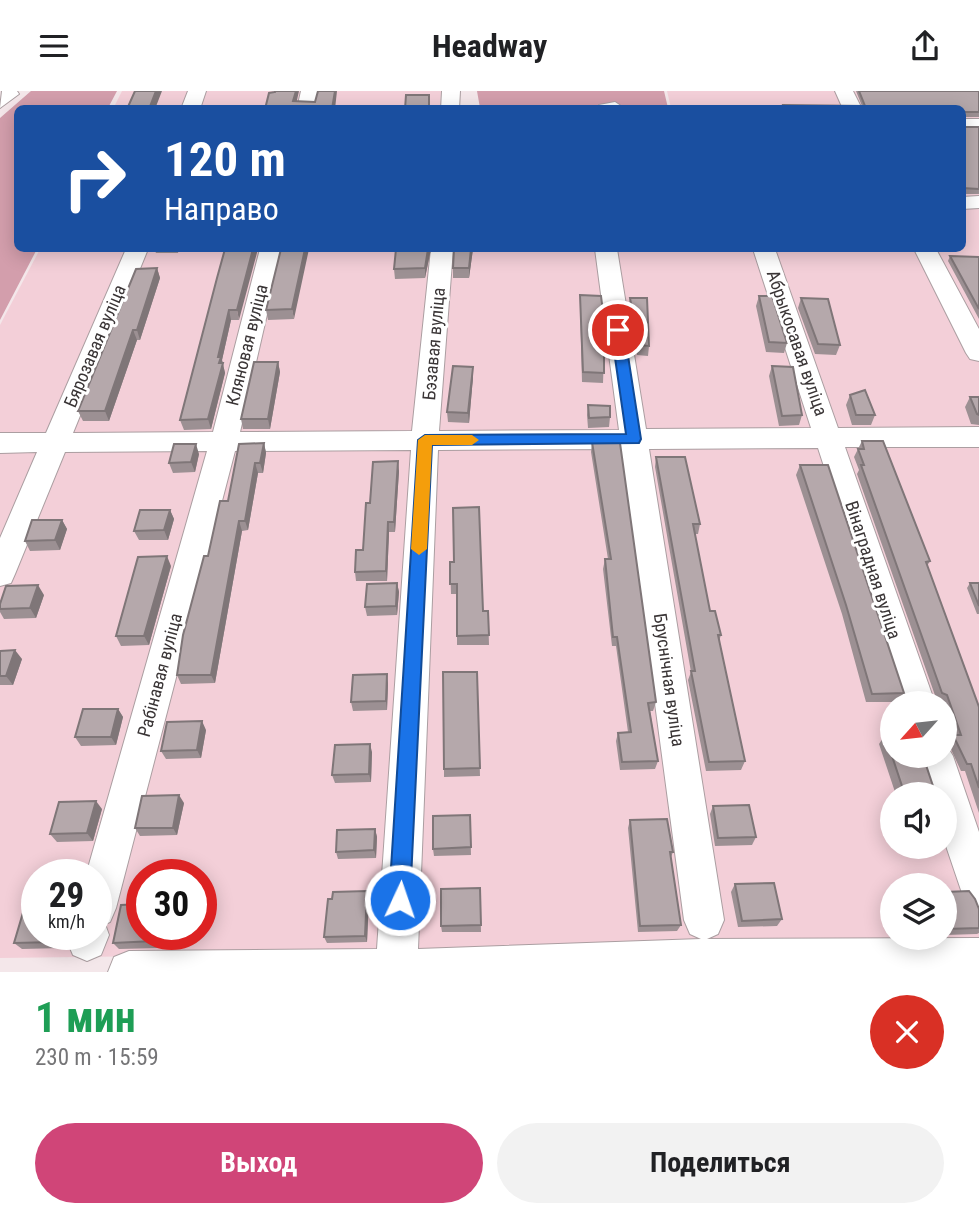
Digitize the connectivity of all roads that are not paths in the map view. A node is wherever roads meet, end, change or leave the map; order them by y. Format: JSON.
{"nodes":[{"id":1,"x":136,"y":252,"type":"edge"},
{"id":2,"x":270,"y":252,"type":"edge"},
{"id":3,"x":442,"y":252,"type":"edge"},
{"id":4,"x":606,"y":252,"type":"edge"},
{"id":5,"x":765,"y":252,"type":"edge"},
{"id":6,"x":927,"y":252,"type":"edge"},
{"id":7,"x":979,"y":353,"type":"edge"},
{"id":8,"x":829,"y":437,"type":"junction"},
{"id":9,"x":979,"y":437,"type":"edge"},
{"id":10,"x":634,"y":439,"type":"junction"},
{"id":11,"x":425,"y":440,"type":"junction"},
{"id":12,"x":224,"y":441,"type":"junction"},
{"id":13,"x":0,"y":443,"type":"edge"},
{"id":14,"x":54,"y":443,"type":"junction"},
{"id":15,"x":0,"y":574,"type":"edge"},
{"id":16,"x":914,"y":691,"type":"edge"},
{"id":17,"x":939,"y":768,"type":"edge"},
{"id":18,"x":110,"y":859,"type":"edge"},
{"id":19,"x":979,"y":888,"type":"edge"},
{"id":20,"x":709,"y":950,"type":"edge"},
{"id":21,"x":979,"y":959,"type":"edge"},
{"id":22,"x":396,"y":971,"type":"edge"},
{"id":23,"x":130,"y":972,"type":"edge"}],
"edges":[{"from":1,"to":14,"type":"street","name":"Бярозавая вуліца"},
{"from":2,"to":12,"type":"street","name":"Кляновая вуліца"},
{"from":3,"to":11,"type":"street","name":"Бэзавая вуліца"},
{"from":4,"to":10,"type":"street","name":"Бруснічная вуліца"},
{"from":5,"to":8,"type":"street","name":"Абрыкосавая вуліца"},
{"from":6,"to":7,"type":"street"},
{"from":8,"to":9,"type":"street"},
{"from":8,"to":10,"type":"street"},
{"from":8,"to":16,"type":"street","name":"Вінаградная вуліца"},
{"from":10,"to":11,"type":"street"},
{"from":10,"to":20,"type":"street","name":"Бруснічная вуліца"},
{"from":11,"to":12,"type":"street"},
{"from":11,"to":22,"type":"street","name":"Бэзавая вуліца"},
{"from":12,"to":14,"type":"street"},
{"from":12,"to":18,"type":"street","name":"Рабінавая вуліца"},
{"from":13,"to":14,"type":"street"},
{"from":14,"to":15,"type":"street","name":"Бярозавая вуліца"},
{"from":17,"to":19,"type":"street"},
{"from":20,"to":21,"type":"street"},
{"from":20,"to":22,"type":"street"},
{"from":22,"to":23,"type":"street"}]}
